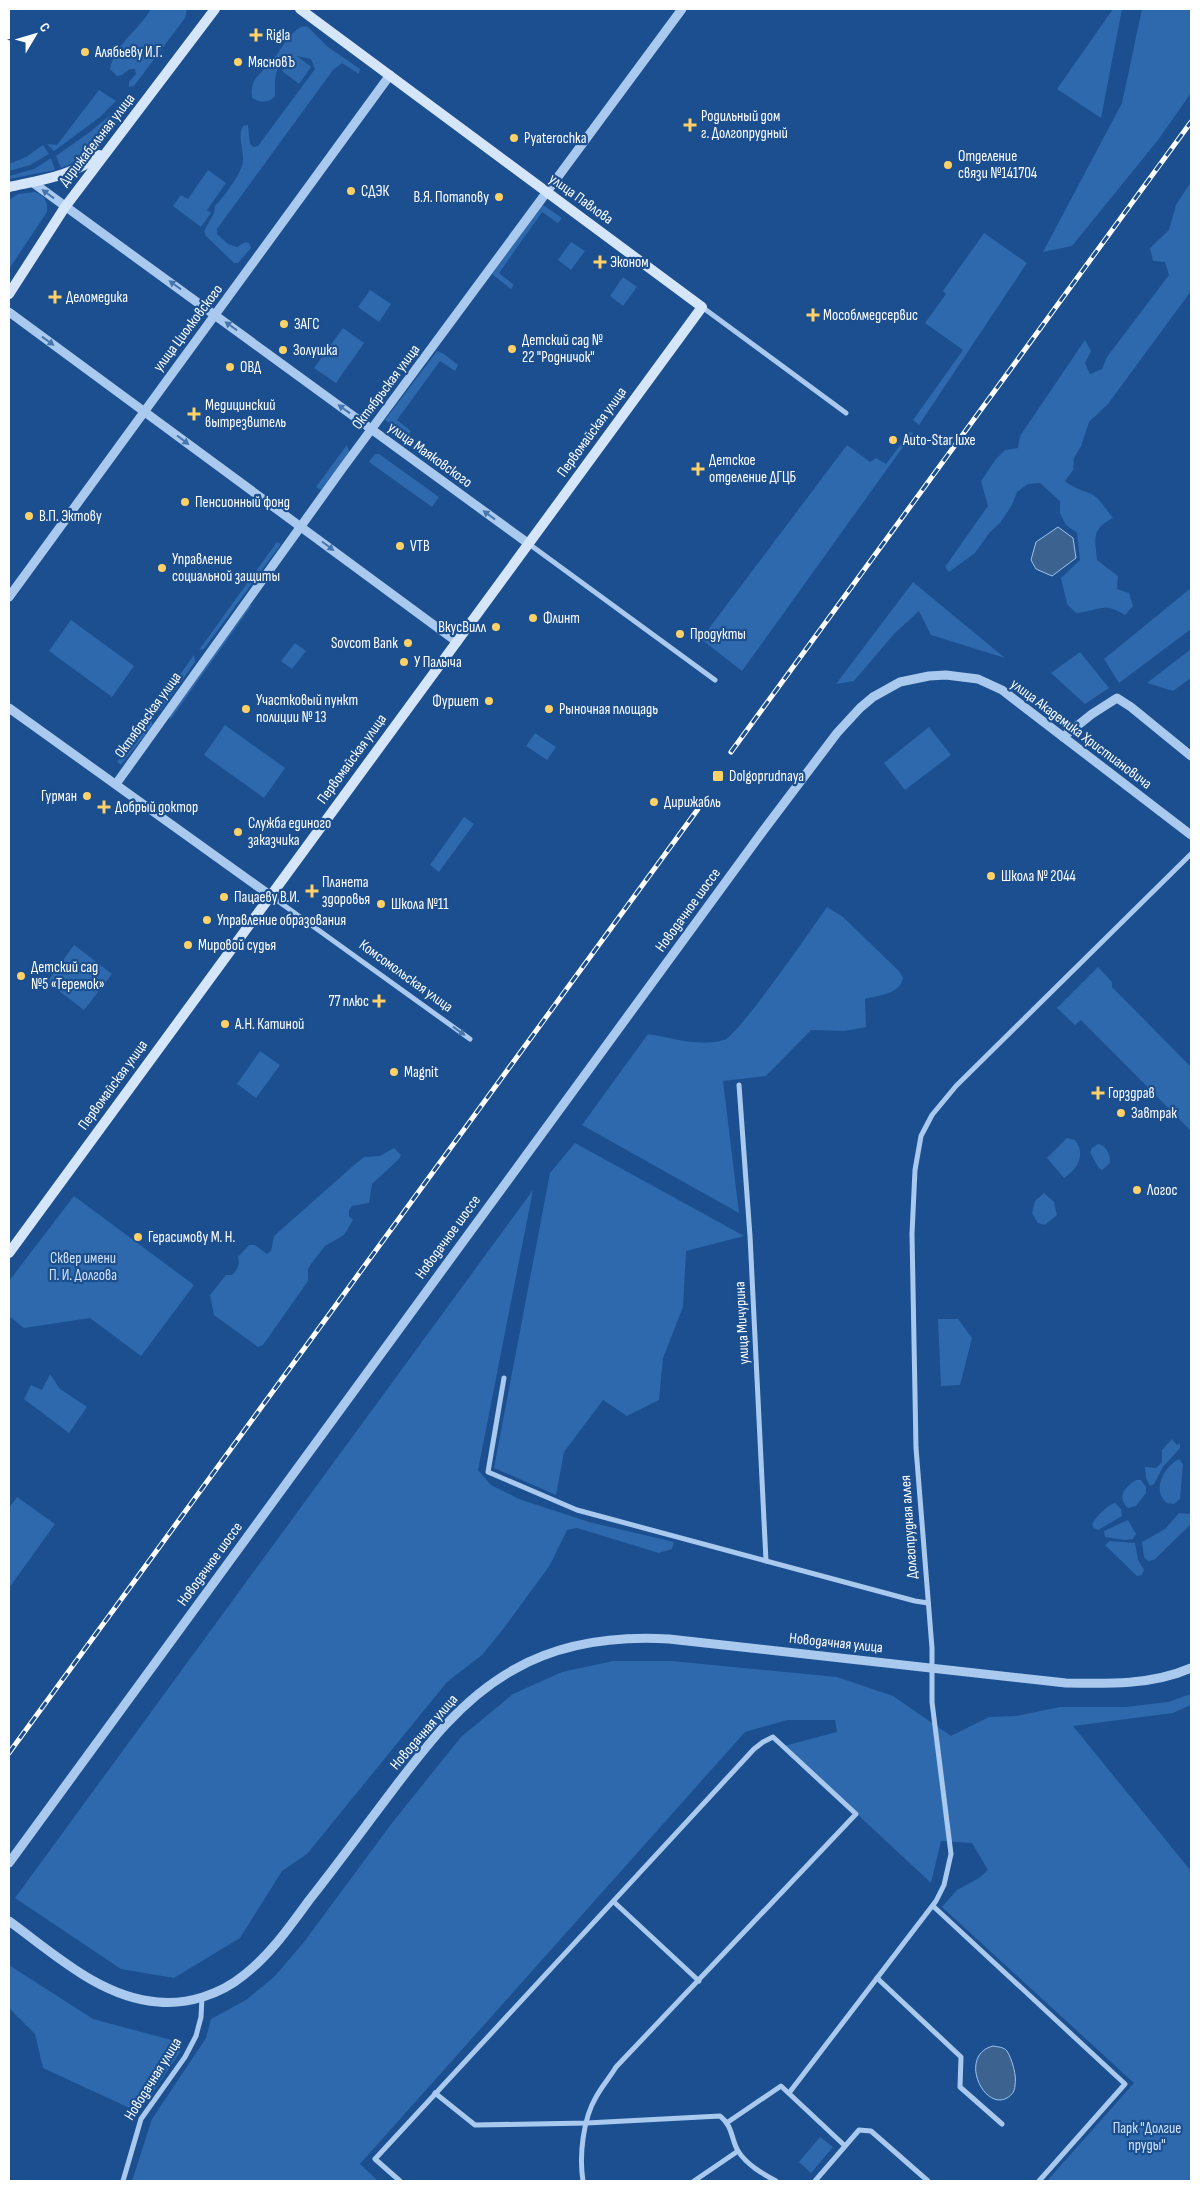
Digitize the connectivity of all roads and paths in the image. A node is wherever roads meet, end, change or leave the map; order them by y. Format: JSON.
{"nodes":[{"id":1,"x":215,"y":9,"type":"edge"},
{"id":2,"x":300,"y":9,"type":"edge"},
{"id":3,"x":682,"y":9,"type":"edge"},
{"id":4,"x":390,"y":75,"type":"junction"},
{"id":5,"x":114,"y":140,"type":"junction"},
{"id":6,"x":32,"y":182,"type":"junction"},
{"id":7,"x":9,"y":187,"type":"edge"},
{"id":8,"x":547,"y":192,"type":"junction"},
{"id":9,"x":65,"y":206,"type":"junction"},
{"id":10,"x":9,"y":294,"type":"edge"},
{"id":11,"x":702,"y":307,"type":"junction"},
{"id":12,"x":9,"y":312,"type":"edge"},
{"id":13,"x":214,"y":314,"type":"junction"},
{"id":14,"x":144,"y":410,"type":"junction"},
{"id":15,"x":846,"y":413,"type":"dead end"},
{"id":16,"x":372,"y":429,"type":"junction"},
{"id":17,"x":301,"y":526,"type":"junction"},
{"id":18,"x":529,"y":544,"type":"junction"},
{"id":19,"x":9,"y":596,"type":"edge"},
{"id":20,"x":457,"y":642,"type":"junction"},
{"id":21,"x":946,"y":675,"type":"joint"},
{"id":22,"x":714,"y":680,"type":"dead end"},
{"id":23,"x":9,"y":708,"type":"edge"},
{"id":24,"x":1064,"y":737,"type":"junction"},
{"id":25,"x":1191,"y":756,"type":"edge"},
{"id":26,"x":116,"y":784,"type":"junction"},
{"id":27,"x":1191,"y":835,"type":"edge"},
{"id":28,"x":1191,"y":854,"type":"edge"},
{"id":29,"x":271,"y":896,"type":"junction"},
{"id":30,"x":470,"y":1039,"type":"dead end"},
{"id":31,"x":739,"y":1084,"type":"dead end"},
{"id":32,"x":9,"y":1253,"type":"edge"},
{"id":33,"x":504,"y":1378,"type":"dead end"},
{"id":34,"x":766,"y":1561,"type":"junction"},
{"id":35,"x":928,"y":1602,"type":"junction"},
{"id":36,"x":932,"y":1668,"type":"junction"},
{"id":37,"x":1191,"y":1668,"type":"edge"},
{"id":38,"x":783,"y":1736,"type":"dead end"},
{"id":39,"x":778,"y":1741,"type":"junction"},
{"id":40,"x":9,"y":1863,"type":"edge"},
{"id":41,"x":614,"y":1902,"type":"junction"},
{"id":42,"x":935,"y":1904,"type":"junction"},
{"id":43,"x":9,"y":1921,"type":"edge"},
{"id":44,"x":877,"y":1978,"type":"junction"},
{"id":45,"x":699,"y":1981,"type":"junction"},
{"id":46,"x":202,"y":1998,"type":"junction"},
{"id":47,"x":435,"y":2093,"type":"junction"},
{"id":48,"x":789,"y":2093,"type":"junction"},
{"id":49,"x":728,"y":2122,"type":"junction"},
{"id":50,"x":587,"y":2123,"type":"junction"},
{"id":51,"x":1002,"y":2124,"type":"dead end"},
{"id":52,"x":844,"y":2145,"type":"junction"},
{"id":53,"x":738,"y":2151,"type":"junction"},
{"id":54,"x":123,"y":2181,"type":"edge"},
{"id":55,"x":400,"y":2181,"type":"edge"},
{"id":56,"x":583,"y":2181,"type":"edge"},
{"id":57,"x":694,"y":2181,"type":"edge"},
{"id":58,"x":776,"y":2181,"type":"edge"},
{"id":59,"x":815,"y":2181,"type":"edge"},
{"id":60,"x":928,"y":2181,"type":"edge"},
{"id":61,"x":1039,"y":2181,"type":"edge"}],
"edges":[{"from":1,"to":5,"type":"main road","name":"Дирижабельная улица"},
{"from":2,"to":4,"type":"main road","name":"улица Павлова"},
{"from":3,"to":8,"type":"street","name":"Октябрьская улица"},
{"from":4,"to":8,"type":"main road","name":"улица Павлова"},
{"from":4,"to":13,"type":"street","name":"улица Циолковского"},
{"from":5,"to":6,"type":"main road"},
{"from":5,"to":9,"type":"main road","name":"Дирижабельная улица"},
{"from":6,"to":7,"type":"main road"},
{"from":9,"to":6,"type":"street","name":"улица Маяковского","one_way":true},
{"from":8,"to":11,"type":"main road","name":"улица Павлова"},
{"from":8,"to":16,"type":"street","name":"Октябрьская улица"},
{"from":9,"to":10,"type":"main road","name":"Дирижабельная улица"},
{"from":13,"to":9,"type":"street","name":"улица Маяковского","one_way":true},
{"from":11,"to":15,"type":"street","name":"улица Павлова"},
{"from":11,"to":18,"type":"main road","name":"Первомайская улица"},
{"from":12,"to":14,"type":"street","one_way":true},
{"from":13,"to":14,"type":"street","name":"улица Циолковского"},
{"from":16,"to":13,"type":"street","name":"улица Маяковского","one_way":true},
{"from":14,"to":17,"type":"street","one_way":true},
{"from":14,"to":19,"type":"street","name":"улица Циолковского"},
{"from":16,"to":17,"type":"street","name":"Октябрьская улица"},
{"from":18,"to":16,"type":"street","name":"улица Маяковского","one_way":true},
{"from":17,"to":20,"type":"street","one_way":true},
{"from":17,"to":26,"type":"street","name":"Октябрьская улица"},
{"from":18,"to":20,"type":"main road","name":"Первомайская улица"},
{"from":18,"to":22,"type":"street","name":"улица Маяковского"},
{"from":20,"to":29,"type":"main road","name":"Первомайская улица"},
{"from":21,"to":24,"type":"street","name":"улица Академика Христиановича"},
{"from":21,"to":40,"type":"street","name":"Новодачное шоссе"},
{"from":23,"to":26,"type":"street","name":"Комсомольская улица"},
{"from":24,"to":25,"type":"street"},
{"from":24,"to":27,"type":"street","name":"улица Академика Христиановича"},
{"from":26,"to":29,"type":"street","name":"Комсомольская улица"},
{"from":28,"to":35,"type":"street","name":"Долгопрудная аллея"},
{"from":29,"to":30,"type":"street","name":"Комсомольская улица","one_way":true},
{"from":29,"to":32,"type":"main road","name":"Первомайская улица"},
{"from":31,"to":34,"type":"street","name":"улица Мичурина"},
{"from":33,"to":34,"type":"street"},
{"from":34,"to":35,"type":"street"},
{"from":35,"to":36,"type":"street","name":"Долгопрудная аллея"},
{"from":36,"to":37,"type":"street","name":"Новодачная улица"},
{"from":36,"to":42,"type":"street","name":"Долгопрудная аллея"},
{"from":36,"to":46,"type":"street","name":"Новодачная улица"},
{"from":38,"to":39,"type":"street"},
{"from":39,"to":41,"type":"street"},
{"from":39,"to":45,"type":"street"},
{"from":41,"to":45,"type":"street"},
{"from":41,"to":47,"type":"street"},
{"from":42,"to":44,"type":"street","name":"Долгопрудная аллея"},
{"from":42,"to":61,"type":"street"},
{"from":43,"to":46,"type":"street"},
{"from":44,"to":48,"type":"street","name":"Долгопрудная аллея"},
{"from":44,"to":51,"type":"street"},
{"from":45,"to":50,"type":"street"},
{"from":46,"to":54,"type":"street","name":"Новодачная улица"},
{"from":47,"to":50,"type":"street"},
{"from":47,"to":55,"type":"street"},
{"from":48,"to":49,"type":"street"},
{"from":48,"to":52,"type":"street"},
{"from":49,"to":50,"type":"street"},
{"from":49,"to":53,"type":"street"},
{"from":50,"to":56,"type":"street"},
{"from":52,"to":59,"type":"street"},
{"from":52,"to":60,"type":"street"},
{"from":53,"to":57,"type":"street"},
{"from":53,"to":58,"type":"street"}]}
